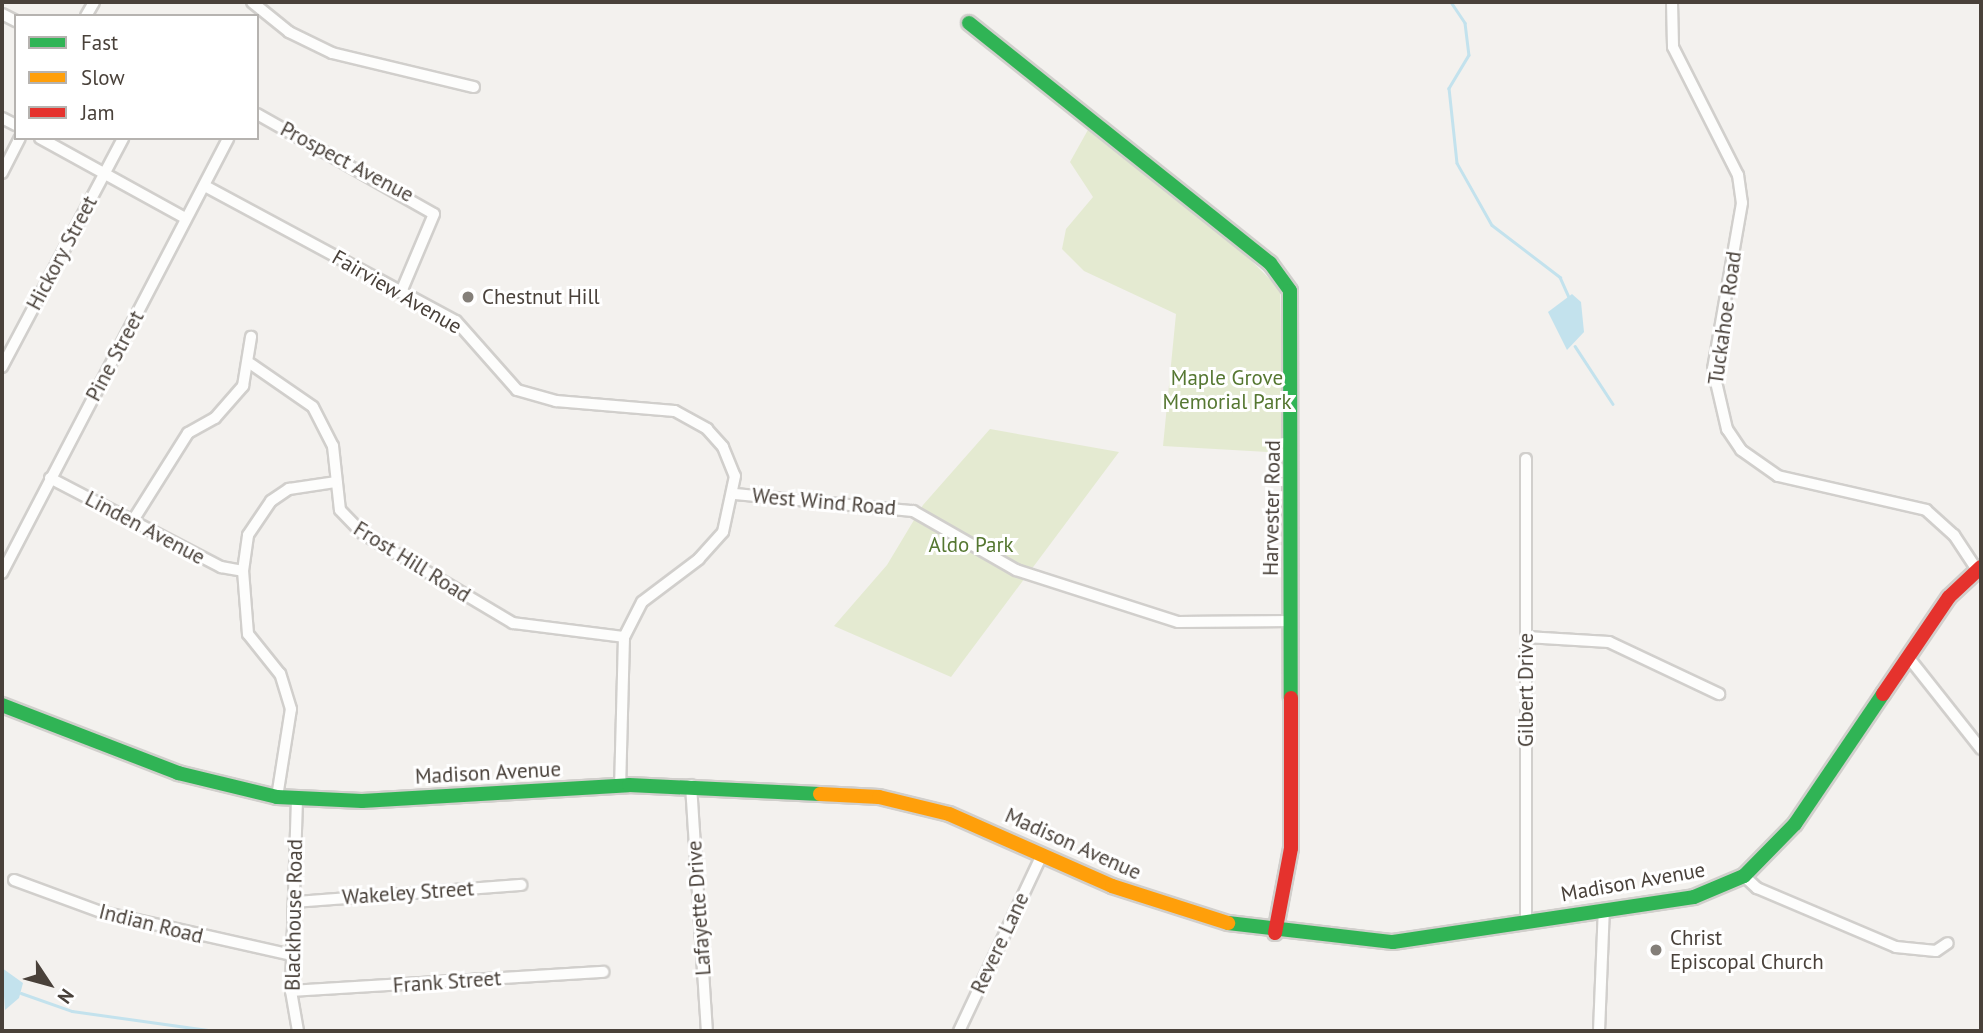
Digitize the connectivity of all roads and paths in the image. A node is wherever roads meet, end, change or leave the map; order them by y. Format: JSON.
{"nodes":[{"id":1,"x":252,"y":2,"type":"edge"},
{"id":2,"x":1672,"y":2,"type":"edge"},
{"id":3,"x":969,"y":23,"type":"dead end"},
{"id":4,"x":474,"y":87,"type":"dead end"},
{"id":5,"x":259,"y":115,"type":"edge"},
{"id":6,"x":19,"y":140,"type":"edge"},
{"id":7,"x":44,"y":140,"type":"edge"},
{"id":8,"x":122,"y":140,"type":"edge"},
{"id":9,"x":227,"y":140,"type":"edge"},
{"id":10,"x":2,"y":173,"type":"edge"},
{"id":11,"x":104,"y":174,"type":"junction"},
{"id":12,"x":205,"y":186,"type":"junction"},
{"id":13,"x":185,"y":218,"type":"junction"},
{"id":14,"x":401,"y":292,"type":"junction"},
{"id":15,"x":251,"y":337,"type":"dead end"},
{"id":16,"x":251,"y":364,"type":"junction"},
{"id":17,"x":2,"y":367,"type":"edge"},
{"id":18,"x":1526,"y":459,"type":"dead end"},
{"id":19,"x":50,"y":478,"type":"junction"},
{"id":20,"x":336,"y":482,"type":"junction"},
{"id":21,"x":735,"y":494,"type":"junction"},
{"id":22,"x":132,"y":522,"type":"junction"},
{"id":23,"x":1979,"y":569,"type":"edge"},
{"id":24,"x":243,"y":571,"type":"junction"},
{"id":25,"x":2,"y":573,"type":"edge"},
{"id":26,"x":1292,"y":621,"type":"junction"},
{"id":27,"x":624,"y":637,"type":"junction"},
{"id":28,"x":1526,"y":637,"type":"junction"},
{"id":29,"x":1909,"y":658,"type":"junction"},
{"id":30,"x":1719,"y":694,"type":"dead end"},
{"id":31,"x":2,"y":705,"type":"edge"},
{"id":32,"x":1981,"y":749,"type":"edge"},
{"id":33,"x":691,"y":785,"type":"junction"},
{"id":34,"x":620,"y":787,"type":"junction"},
{"id":35,"x":277,"y":797,"type":"junction"},
{"id":36,"x":297,"y":799,"type":"junction"},
{"id":37,"x":1042,"y":855,"type":"junction"},
{"id":38,"x":1744,"y":876,"type":"junction"},
{"id":39,"x":13,"y":880,"type":"dead end"},
{"id":40,"x":521,"y":885,"type":"dead end"},
{"id":41,"x":295,"y":902,"type":"junction"},
{"id":42,"x":1604,"y":909,"type":"junction"},
{"id":43,"x":1526,"y":921,"type":"junction"},
{"id":44,"x":1275,"y":933,"type":"junction"},
{"id":45,"x":1948,"y":943,"type":"dead end"},
{"id":46,"x":292,"y":955,"type":"junction"},
{"id":47,"x":603,"y":972,"type":"dead end"},
{"id":48,"x":291,"y":991,"type":"junction"},
{"id":49,"x":298,"y":1031,"type":"edge"},
{"id":50,"x":707,"y":1031,"type":"edge"},
{"id":51,"x":959,"y":1031,"type":"edge"},
{"id":52,"x":1599,"y":1031,"type":"edge"}],
"edges":[{"from":1,"to":4,"type":"street"},
{"from":2,"to":23,"type":"street","name":"Tuckahoe Road"},
{"from":3,"to":26,"type":"street","name":"Harvester Road"},
{"from":5,"to":14,"type":"street","name":"Prospect Avenue"},
{"from":6,"to":10,"type":"street"},
{"from":7,"to":11,"type":"street"},
{"from":8,"to":11,"type":"street","name":"Hickory Street"},
{"from":9,"to":12,"type":"street","name":"Pine Street"},
{"from":11,"to":13,"type":"street"},
{"from":11,"to":17,"type":"street","name":"Hickory Street"},
{"from":12,"to":13,"type":"street","name":"Pine Street"},
{"from":12,"to":14,"type":"street","name":"Fairview Avenue"},
{"from":13,"to":19,"type":"street","name":"Pine Street"},
{"from":14,"to":21,"type":"street","name":"Fairview Avenue"},
{"from":15,"to":16,"type":"street"},
{"from":16,"to":20,"type":"street","name":"Frost Hill Road"},
{"from":16,"to":22,"type":"street"},
{"from":18,"to":28,"type":"street","name":"Gilbert Drive"},
{"from":19,"to":22,"type":"street","name":"Linden Avenue"},
{"from":19,"to":25,"type":"street","name":"Pine Street"},
{"from":20,"to":24,"type":"street"},
{"from":20,"to":27,"type":"street","name":"Frost Hill Road"},
{"from":21,"to":26,"type":"street","name":"West Wind Road"},
{"from":21,"to":27,"type":"street"},
{"from":22,"to":24,"type":"street","name":"Linden Avenue"},
{"from":23,"to":29,"type":"street","name":"Madison Avenue"},
{"from":24,"to":35,"type":"street"},
{"from":26,"to":44,"type":"street","name":"Harvester Road"},
{"from":27,"to":34,"type":"street"},
{"from":28,"to":30,"type":"street"},
{"from":28,"to":43,"type":"street","name":"Gilbert Drive"},
{"from":29,"to":32,"type":"street"},
{"from":29,"to":38,"type":"street","name":"Madison Avenue"},
{"from":31,"to":35,"type":"street","name":"Madison Avenue"},
{"from":33,"to":34,"type":"street","name":"Madison Avenue"},
{"from":33,"to":37,"type":"street","name":"Madison Avenue"},
{"from":33,"to":50,"type":"street","name":"Lafayette Drive"},
{"from":34,"to":36,"type":"street","name":"Madison Avenue"},
{"from":35,"to":36,"type":"street","name":"Madison Avenue"},
{"from":36,"to":41,"type":"street","name":"Blackhouse Road"},
{"from":37,"to":44,"type":"street","name":"Madison Avenue"},
{"from":37,"to":51,"type":"street","name":"Revere Lane"},
{"from":38,"to":42,"type":"street","name":"Madison Avenue"},
{"from":38,"to":45,"type":"street"},
{"from":39,"to":46,"type":"street","name":"Indian Road"},
{"from":40,"to":41,"type":"street","name":"Wakeley Street"},
{"from":41,"to":46,"type":"street","name":"Blackhouse Road"},
{"from":42,"to":43,"type":"street","name":"Madison Avenue"},
{"from":42,"to":52,"type":"street"},
{"from":43,"to":44,"type":"street","name":"Madison Avenue"},
{"from":46,"to":48,"type":"street","name":"Blackhouse Road"},
{"from":47,"to":48,"type":"street","name":"Frank Street"},
{"from":48,"to":49,"type":"street","name":"Blackhouse Road"}]}
